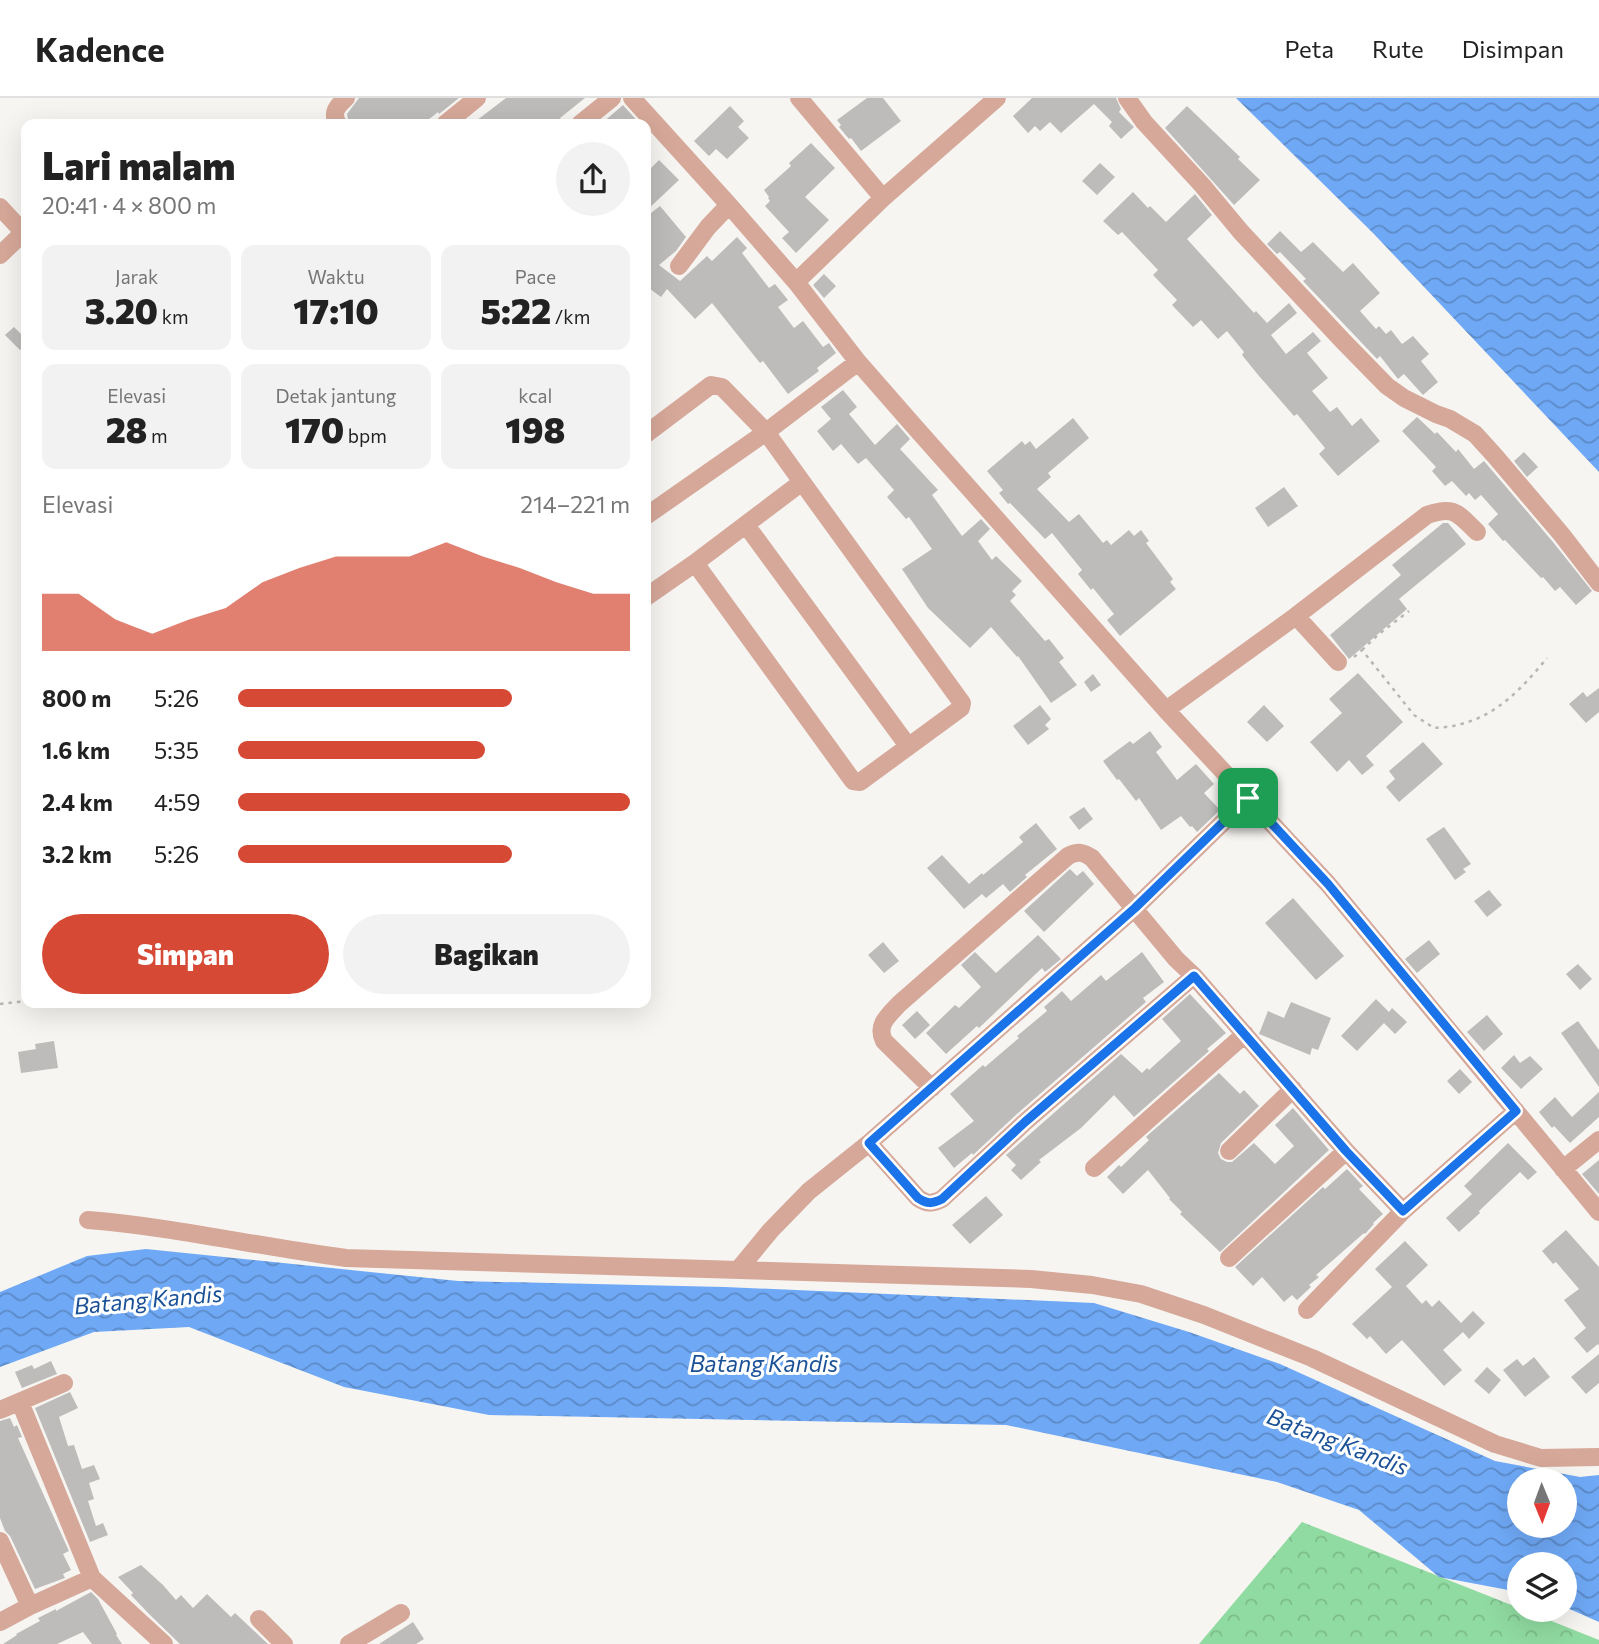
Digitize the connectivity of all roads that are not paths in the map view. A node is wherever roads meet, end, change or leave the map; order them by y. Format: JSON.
{"nodes":[{"id":1,"x":346,"y":98,"type":"edge"},
{"id":2,"x":477,"y":98,"type":"edge"},
{"id":3,"x":612,"y":98,"type":"edge"},
{"id":4,"x":632,"y":98,"type":"edge"},
{"id":5,"x":799,"y":98,"type":"edge"},
{"id":6,"x":997,"y":98,"type":"edge"},
{"id":7,"x":1127,"y":98,"type":"edge"},
{"id":8,"x":336,"y":119,"type":"edge"},
{"id":9,"x":451,"y":119,"type":"edge"},
{"id":10,"x":586,"y":119,"type":"edge"},
{"id":11,"x":883,"y":198,"type":"junction"},
{"id":12,"x":729,"y":205,"type":"junction"},
{"id":13,"x":0,"y":207,"type":"edge"},
{"id":14,"x":21,"y":230,"type":"edge"},
{"id":15,"x":21,"y":237,"type":"edge"},
{"id":16,"x":0,"y":255,"type":"edge"},
{"id":17,"x":679,"y":266,"type":"dead end"},
{"id":18,"x":796,"y":282,"type":"junction"},
{"id":19,"x":858,"y":362,"type":"junction"},
{"id":20,"x":651,"y":430,"type":"edge"},
{"id":21,"x":766,"y":432,"type":"junction"},
{"id":22,"x":802,"y":482,"type":"junction"},
{"id":23,"x":651,"y":512,"type":"edge"},
{"id":24,"x":746,"y":525,"type":"junction"},
{"id":25,"x":1476,"y":532,"type":"dead end"},
{"id":26,"x":695,"y":563,"type":"junction"},
{"id":27,"x":1599,"y":583,"type":"edge"},
{"id":28,"x":651,"y":594,"type":"edge"},
{"id":29,"x":1296,"y":616,"type":"junction"},
{"id":30,"x":1338,"y":662,"type":"road end"},
{"id":31,"x":1166,"y":710,"type":"junction"},
{"id":32,"x":908,"y":746,"type":"junction"},
{"id":33,"x":1248,"y":798,"type":"junction"},
{"id":34,"x":1135,"y":908,"type":"junction"},
{"id":35,"x":1194,"y":976,"type":"junction"},
{"id":36,"x":1245,"y":1034,"type":"junction"},
{"id":37,"x":932,"y":1087,"type":"junction"},
{"id":38,"x":1293,"y":1089,"type":"junction"},
{"id":39,"x":1516,"y":1111,"type":"junction"},
{"id":40,"x":1599,"y":1140,"type":"edge"},
{"id":41,"x":869,"y":1143,"type":"junction"},
{"id":42,"x":1229,"y":1151,"type":"dead end"},
{"id":43,"x":1346,"y":1151,"type":"junction"},
{"id":44,"x":1094,"y":1168,"type":"dead end"},
{"id":45,"x":1563,"y":1169,"type":"junction"},
{"id":46,"x":1403,"y":1211,"type":"junction"},
{"id":47,"x":1599,"y":1212,"type":"edge"},
{"id":48,"x":88,"y":1220,"type":"dead end"},
{"id":49,"x":1229,"y":1258,"type":"dead end"},
{"id":50,"x":738,"y":1270,"type":"junction"},
{"id":51,"x":1307,"y":1310,"type":"dead end"},
{"id":52,"x":64,"y":1383,"type":"dead end"},
{"id":53,"x":20,"y":1402,"type":"junction"},
{"id":54,"x":0,"y":1410,"type":"edge"},
{"id":55,"x":1599,"y":1457,"type":"edge"},
{"id":56,"x":0,"y":1541,"type":"edge"},
{"id":57,"x":92,"y":1578,"type":"junction"},
{"id":58,"x":30,"y":1606,"type":"junction"},
{"id":59,"x":401,"y":1613,"type":"dead end"},
{"id":60,"x":259,"y":1619,"type":"dead end"},
{"id":61,"x":0,"y":1622,"type":"edge"},
{"id":62,"x":164,"y":1644,"type":"edge"},
{"id":63,"x":284,"y":1644,"type":"edge"},
{"id":64,"x":349,"y":1644,"type":"edge"}],
"edges":[{"from":1,"to":8,"type":"street"},
{"from":2,"to":9,"type":"street"},
{"from":3,"to":10,"type":"street"},
{"from":4,"to":12,"type":"street"},
{"from":5,"to":11,"type":"street"},
{"from":6,"to":11,"type":"street"},
{"from":7,"to":27,"type":"street"},
{"from":11,"to":18,"type":"street"},
{"from":12,"to":17,"type":"street"},
{"from":12,"to":18,"type":"street"},
{"from":13,"to":14,"type":"street"},
{"from":15,"to":16,"type":"street"},
{"from":18,"to":19,"type":"street"},
{"from":19,"to":21,"type":"street"},
{"from":19,"to":31,"type":"street"},
{"from":20,"to":21,"type":"street"},
{"from":21,"to":22,"type":"street"},
{"from":21,"to":23,"type":"street"},
{"from":22,"to":24,"type":"street"},
{"from":22,"to":32,"type":"street"},
{"from":24,"to":26,"type":"street"},
{"from":24,"to":32,"type":"street"},
{"from":25,"to":29,"type":"street"},
{"from":26,"to":28,"type":"street"},
{"from":26,"to":32,"type":"street"},
{"from":29,"to":30,"type":"street"},
{"from":29,"to":31,"type":"street"},
{"from":31,"to":33,"type":"street"},
{"from":33,"to":34,"type":"street"},
{"from":33,"to":39,"type":"street"},
{"from":34,"to":35,"type":"street"},
{"from":34,"to":37,"type":"street"},
{"from":34,"to":37,"type":"street"},
{"from":35,"to":36,"type":"street"},
{"from":35,"to":41,"type":"street"},
{"from":36,"to":38,"type":"street"},
{"from":36,"to":44,"type":"street"},
{"from":37,"to":41,"type":"street"},
{"from":38,"to":42,"type":"street"},
{"from":38,"to":43,"type":"street"},
{"from":39,"to":45,"type":"street"},
{"from":39,"to":46,"type":"street"},
{"from":40,"to":45,"type":"street"},
{"from":41,"to":50,"type":"street"},
{"from":43,"to":46,"type":"street"},
{"from":43,"to":49,"type":"street"},
{"from":45,"to":47,"type":"street"},
{"from":46,"to":51,"type":"street"},
{"from":48,"to":50,"type":"street"},
{"from":50,"to":55,"type":"street"},
{"from":52,"to":53,"type":"street"},
{"from":53,"to":54,"type":"street"},
{"from":53,"to":57,"type":"street"},
{"from":56,"to":58,"type":"street"},
{"from":57,"to":58,"type":"street"},
{"from":57,"to":62,"type":"street"},
{"from":58,"to":61,"type":"street"},
{"from":59,"to":64,"type":"street"},
{"from":60,"to":63,"type":"street"}]}
